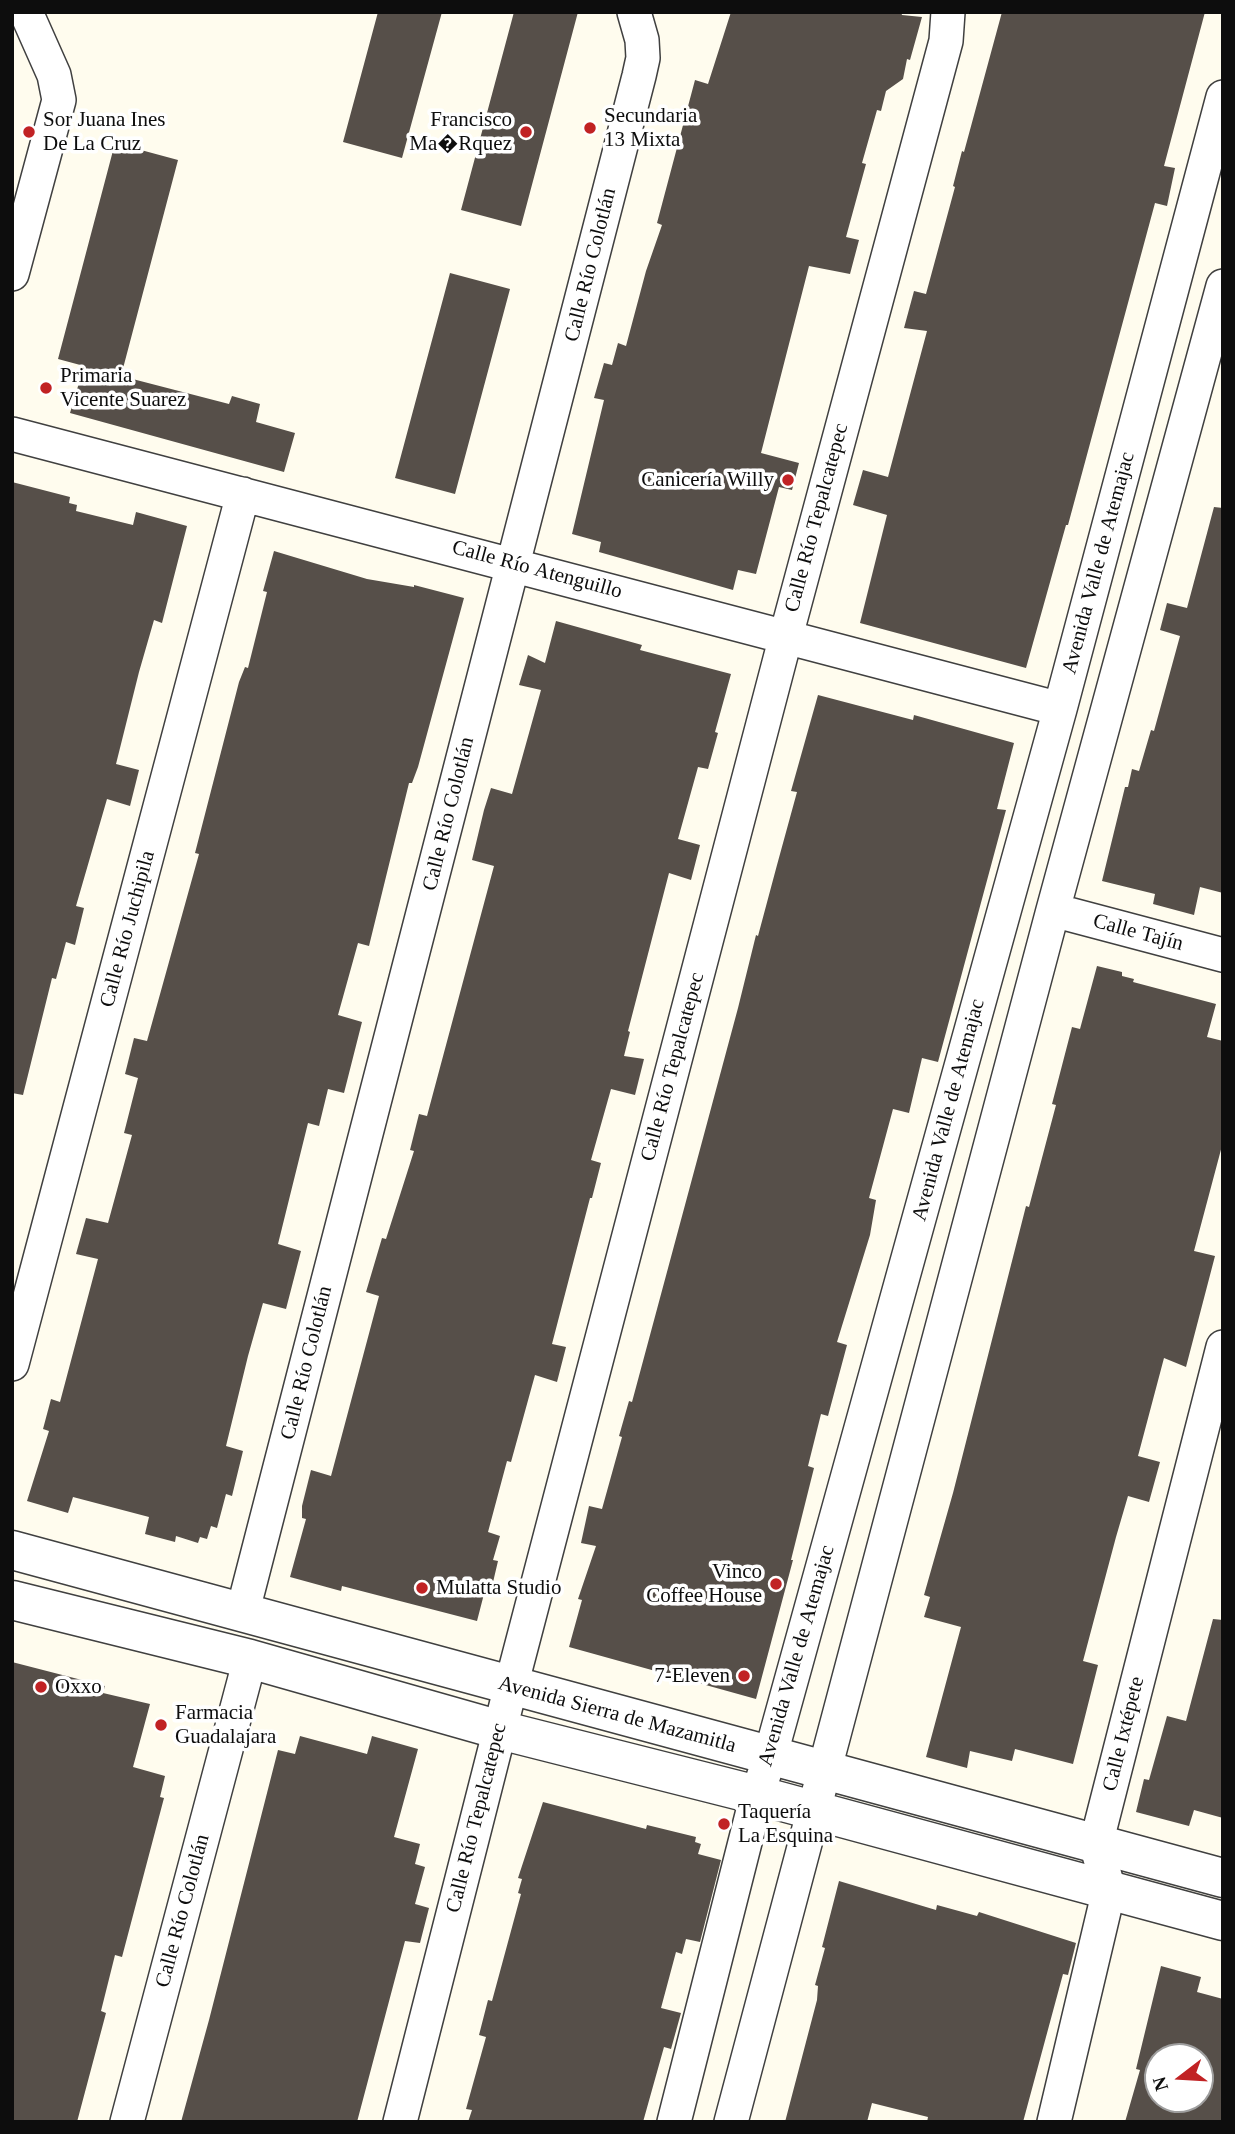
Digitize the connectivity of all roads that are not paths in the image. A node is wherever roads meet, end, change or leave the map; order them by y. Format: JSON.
{"nodes":[{"id":1,"x":26,"y":12,"type":"edge"},
{"id":2,"x":634,"y":12,"type":"edge"},
{"id":3,"x":948,"y":12,"type":"edge"},
{"id":4,"x":1223,"y":97,"type":"edge"},
{"id":5,"x":12,"y":274,"type":"edge"},
{"id":6,"x":1223,"y":286,"type":"edge"},
{"id":7,"x":12,"y":433,"type":"edge"},
{"id":8,"x":243,"y":494,"type":"junction"},
{"id":9,"x":514,"y":564,"type":"junction"},
{"id":10,"x":786,"y":636,"type":"junction"},
{"id":11,"x":1060,"y":709,"type":"junction"},
{"id":12,"x":1053,"y":911,"type":"junction"},
{"id":13,"x":1223,"y":955,"type":"edge"},
{"id":14,"x":1223,"y":1347,"type":"edge"},
{"id":15,"x":12,"y":1364,"type":"edge"},
{"id":16,"x":12,"y":1550,"type":"edge"},
{"id":17,"x":12,"y":1600,"type":"edge"},
{"id":18,"x":242,"y":1614,"type":"junction"},
{"id":19,"x":250,"y":1659,"type":"junction"},
{"id":20,"x":511,"y":1686,"type":"junction"},
{"id":21,"x":500,"y":1730,"type":"junction"},
{"id":22,"x":770,"y":1757,"type":"junction"},
{"id":23,"x":824,"y":1771,"type":"junction"},
{"id":24,"x":757,"y":1795,"type":"junction"},
{"id":25,"x":814,"y":1811,"type":"junction"},
{"id":26,"x":1096,"y":1844,"type":"junction"},
{"id":27,"x":1223,"y":1878,"type":"edge"},
{"id":28,"x":1109,"y":1890,"type":"junction"},
{"id":29,"x":1223,"y":1921,"type":"edge"},
{"id":30,"x":127,"y":2122,"type":"edge"},
{"id":31,"x":400,"y":2122,"type":"edge"},
{"id":32,"x":674,"y":2122,"type":"edge"},
{"id":33,"x":731,"y":2122,"type":"edge"},
{"id":34,"x":1054,"y":2122,"type":"edge"}],
"edges":[{"from":1,"to":5,"type":"street"},
{"from":2,"to":9,"type":"street","name":"Calle Río Colotlán"},
{"from":3,"to":10,"type":"street","name":"Calle Río Tepalcatepec"},
{"from":4,"to":11,"type":"street","name":"Avenida Valle de Atemajac"},
{"from":6,"to":12,"type":"street"},
{"from":7,"to":8,"type":"street","name":"Calle Río Atenguillo"},
{"from":8,"to":9,"type":"street","name":"Calle Río Atenguillo"},
{"from":8,"to":15,"type":"street","name":"Calle Río Juchipila"},
{"from":9,"to":10,"type":"street","name":"Calle Río Atenguillo"},
{"from":9,"to":18,"type":"street","name":"Calle Río Colotlán"},
{"from":10,"to":11,"type":"street","name":"Calle Río Atenguillo"},
{"from":10,"to":20,"type":"street","name":"Calle Río Tepalcatepec"},
{"from":11,"to":22,"type":"street","name":"Avenida Valle de Atemajac"},
{"from":12,"to":13,"type":"street","name":"Calle Tajín"},
{"from":12,"to":23,"type":"street"},
{"from":14,"to":26,"type":"street","name":"Calle Ixtépete"},
{"from":16,"to":18,"type":"street","name":"Avenida Sierra de Mazamitla"},
{"from":17,"to":19,"type":"street","name":"Avenida Sierra de Mazamitla"},
{"from":18,"to":20,"type":"street","name":"Avenida Sierra de Mazamitla"},
{"from":19,"to":21,"type":"street","name":"Avenida Sierra de Mazamitla"},
{"from":19,"to":30,"type":"street","name":"Calle Río Colotlán"},
{"from":20,"to":21,"type":"street","name":"Calle Río Tepalcatepec"},
{"from":20,"to":22,"type":"street","name":"Avenida Sierra de Mazamitla"},
{"from":21,"to":24,"type":"street","name":"Avenida Sierra de Mazamitla"},
{"from":21,"to":31,"type":"street","name":"Calle Río Tepalcatepec"},
{"from":22,"to":23,"type":"street","name":"Avenida Sierra de Mazamitla"},
{"from":22,"to":24,"type":"street","name":"Avenida Valle de Atemajac"},
{"from":23,"to":25,"type":"street"},
{"from":23,"to":26,"type":"street","name":"Avenida Sierra de Mazamitla"},
{"from":24,"to":25,"type":"street","name":"Avenida Sierra de Mazamitla"},
{"from":24,"to":32,"type":"street","name":"Avenida Valle de Atemajac"},
{"from":25,"to":28,"type":"street","name":"Avenida Sierra de Mazamitla"},
{"from":25,"to":33,"type":"street"},
{"from":26,"to":27,"type":"street","name":"Avenida Sierra de Mazamitla"},
{"from":26,"to":28,"type":"street"},
{"from":28,"to":29,"type":"street","name":"Avenida Sierra de Mazamitla"},
{"from":28,"to":34,"type":"street"}]}
